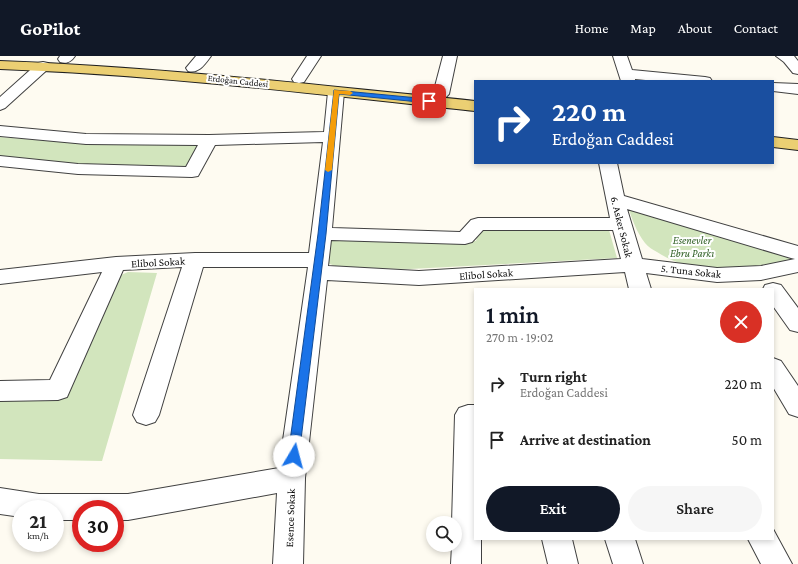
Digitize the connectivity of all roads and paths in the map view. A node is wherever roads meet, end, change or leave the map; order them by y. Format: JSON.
{"nodes":[{"id":1,"x":204,"y":56,"type":"edge"},
{"id":2,"x":314,"y":56,"type":"edge"},
{"id":3,"x":450,"y":56,"type":"edge"},
{"id":4,"x":620,"y":56,"type":"edge"},
{"id":5,"x":783,"y":56,"type":"edge"},
{"id":6,"x":0,"y":57,"type":"edge"},
{"id":7,"x":66,"y":58,"type":"edge"},
{"id":8,"x":39,"y":60,"type":"edge"},
{"id":9,"x":0,"y":65,"type":"edge"},
{"id":10,"x":193,"y":68,"type":"junction"},
{"id":11,"x":798,"y":70,"type":"edge"},
{"id":12,"x":627,"y":78,"type":"edge"},
{"id":13,"x":299,"y":79,"type":"junction"},
{"id":14,"x":679,"y":80,"type":"edge"},
{"id":15,"x":774,"y":87,"type":"edge"},
{"id":16,"x":798,"y":89,"type":"edge"},
{"id":17,"x":336,"y":92,"type":"junction"},
{"id":18,"x":441,"y":94,"type":"junction"},
{"id":19,"x":474,"y":98,"type":"edge"},
{"id":20,"x":0,"y":105,"type":"edge"},
{"id":21,"x":474,"y":106,"type":"edge"},
{"id":22,"x":0,"y":131,"type":"edge"},
{"id":23,"x":774,"y":134,"type":"edge"},
{"id":24,"x":332,"y":137,"type":"junction"},
{"id":25,"x":798,"y":137,"type":"edge"},
{"id":26,"x":208,"y":140,"type":"junction"},
{"id":27,"x":774,"y":142,"type":"edge"},
{"id":28,"x":798,"y":145,"type":"edge"},
{"id":29,"x":0,"y":161,"type":"edge"},
{"id":30,"x":608,"y":164,"type":"edge"},
{"id":31,"x":615,"y":199,"type":"junction"},
{"id":32,"x":621,"y":224,"type":"junction"},
{"id":33,"x":322,"y":234,"type":"junction"},
{"id":34,"x":798,"y":253,"type":"edge"},
{"id":35,"x":195,"y":260,"type":"junction"},
{"id":36,"x":116,"y":264,"type":"junction"},
{"id":37,"x":632,"y":265,"type":"junction"},
{"id":38,"x":798,"y":265,"type":"edge"},
{"id":39,"x":317,"y":266,"type":"junction"},
{"id":40,"x":0,"y":276,"type":"edge"},
{"id":41,"x":542,"y":280,"type":"edge"},
{"id":42,"x":493,"y":281,"type":"edge"},
{"id":43,"x":721,"y":282,"type":"edge"},
{"id":44,"x":769,"y":284,"type":"edge"},
{"id":45,"x":640,"y":288,"type":"edge"},
{"id":46,"x":774,"y":291,"type":"edge"},
{"id":47,"x":798,"y":324,"type":"edge"},
{"id":48,"x":774,"y":369,"type":"edge"},
{"id":49,"x":0,"y":391,"type":"edge"},
{"id":50,"x":798,"y":407,"type":"edge"},
{"id":51,"x":146,"y":415,"type":"dead end"},
{"id":52,"x":474,"y":415,"type":"edge"},
{"id":53,"x":291,"y":478,"type":"junction"},
{"id":54,"x":0,"y":501,"type":"edge"},
{"id":55,"x":557,"y":540,"type":"edge"},
{"id":56,"x":620,"y":540,"type":"edge"},
{"id":57,"x":763,"y":540,"type":"edge"},
{"id":58,"x":288,"y":564,"type":"edge"},
{"id":59,"x":466,"y":564,"type":"edge"},
{"id":60,"x":563,"y":564,"type":"edge"},
{"id":61,"x":628,"y":564,"type":"edge"},
{"id":62,"x":777,"y":564,"type":"edge"}],
"edges":[{"from":1,"to":10,"type":"street"},
{"from":2,"to":13,"type":"street"},
{"from":3,"to":18,"type":"street"},
{"from":4,"to":12,"type":"street"},
{"from":5,"to":11,"type":"street"},
{"from":6,"to":8,"type":"main road","name":"Erdoğan Caddesi"},
{"from":7,"to":8,"type":"main road","name":"Erdoğan Caddesi"},
{"from":7,"to":10,"type":"main road","name":"Erdoğan Caddesi"},
{"from":8,"to":9,"type":"main road","name":"Erdoğan Caddesi"},
{"from":8,"to":17,"type":"main road","name":"Erdoğan Caddesi"},
{"from":8,"to":20,"type":"street"},
{"from":10,"to":13,"type":"main road","name":"Erdoğan Caddesi"},
{"from":12,"to":14,"type":"street"},
{"from":13,"to":18,"type":"main road","name":"Erdoğan Caddesi"},
{"from":15,"to":16,"type":"street"},
{"from":17,"to":21,"type":"main road","name":"Erdoğan Caddesi"},
{"from":17,"to":24,"type":"street","name":"Esence Sokak"},
{"from":18,"to":19,"type":"main road","name":"Erdoğan Caddesi"},
{"from":22,"to":26,"type":"street"},
{"from":23,"to":25,"type":"main road"},
{"from":24,"to":26,"type":"street"},
{"from":24,"to":33,"type":"street","name":"Esence Sokak"},
{"from":26,"to":29,"type":"street"},
{"from":27,"to":28,"type":"main road"},
{"from":30,"to":31,"type":"street","name":"6. Asker Sokak"},
{"from":31,"to":32,"type":"street","name":"6. Asker Sokak"},
{"from":31,"to":34,"type":"street"},
{"from":32,"to":33,"type":"street"},
{"from":32,"to":37,"type":"street","name":"6. Asker Sokak"},
{"from":33,"to":39,"type":"street","name":"Esence Sokak"},
{"from":35,"to":36,"type":"street","name":"Elibol Sokak"},
{"from":35,"to":39,"type":"street","name":"Elibol Sokak"},
{"from":35,"to":51,"type":"street"},
{"from":36,"to":40,"type":"street","name":"Elibol Sokak"},
{"from":36,"to":49,"type":"street"},
{"from":37,"to":41,"type":"street","name":"Elibol Sokak"},
{"from":37,"to":43,"type":"street","name":"5. Tuna Sokak"},
{"from":37,"to":45,"type":"street","name":"6. Asker Sokak"},
{"from":38,"to":44,"type":"street","name":"5. Tuna Sokak"},
{"from":39,"to":42,"type":"street","name":"Elibol Sokak"},
{"from":39,"to":53,"type":"street","name":"Esence Sokak"},
{"from":41,"to":42,"type":"street","name":"Elibol Sokak"},
{"from":43,"to":44,"type":"street","name":"5. Tuna Sokak"},
{"from":46,"to":47,"type":"street"},
{"from":48,"to":50,"type":"street"},
{"from":52,"to":59,"type":"street"},
{"from":53,"to":54,"type":"street"},
{"from":53,"to":58,"type":"street","name":"Esence Sokak"},
{"from":55,"to":60,"type":"street"},
{"from":56,"to":61,"type":"street"},
{"from":57,"to":62,"type":"street"}]}
